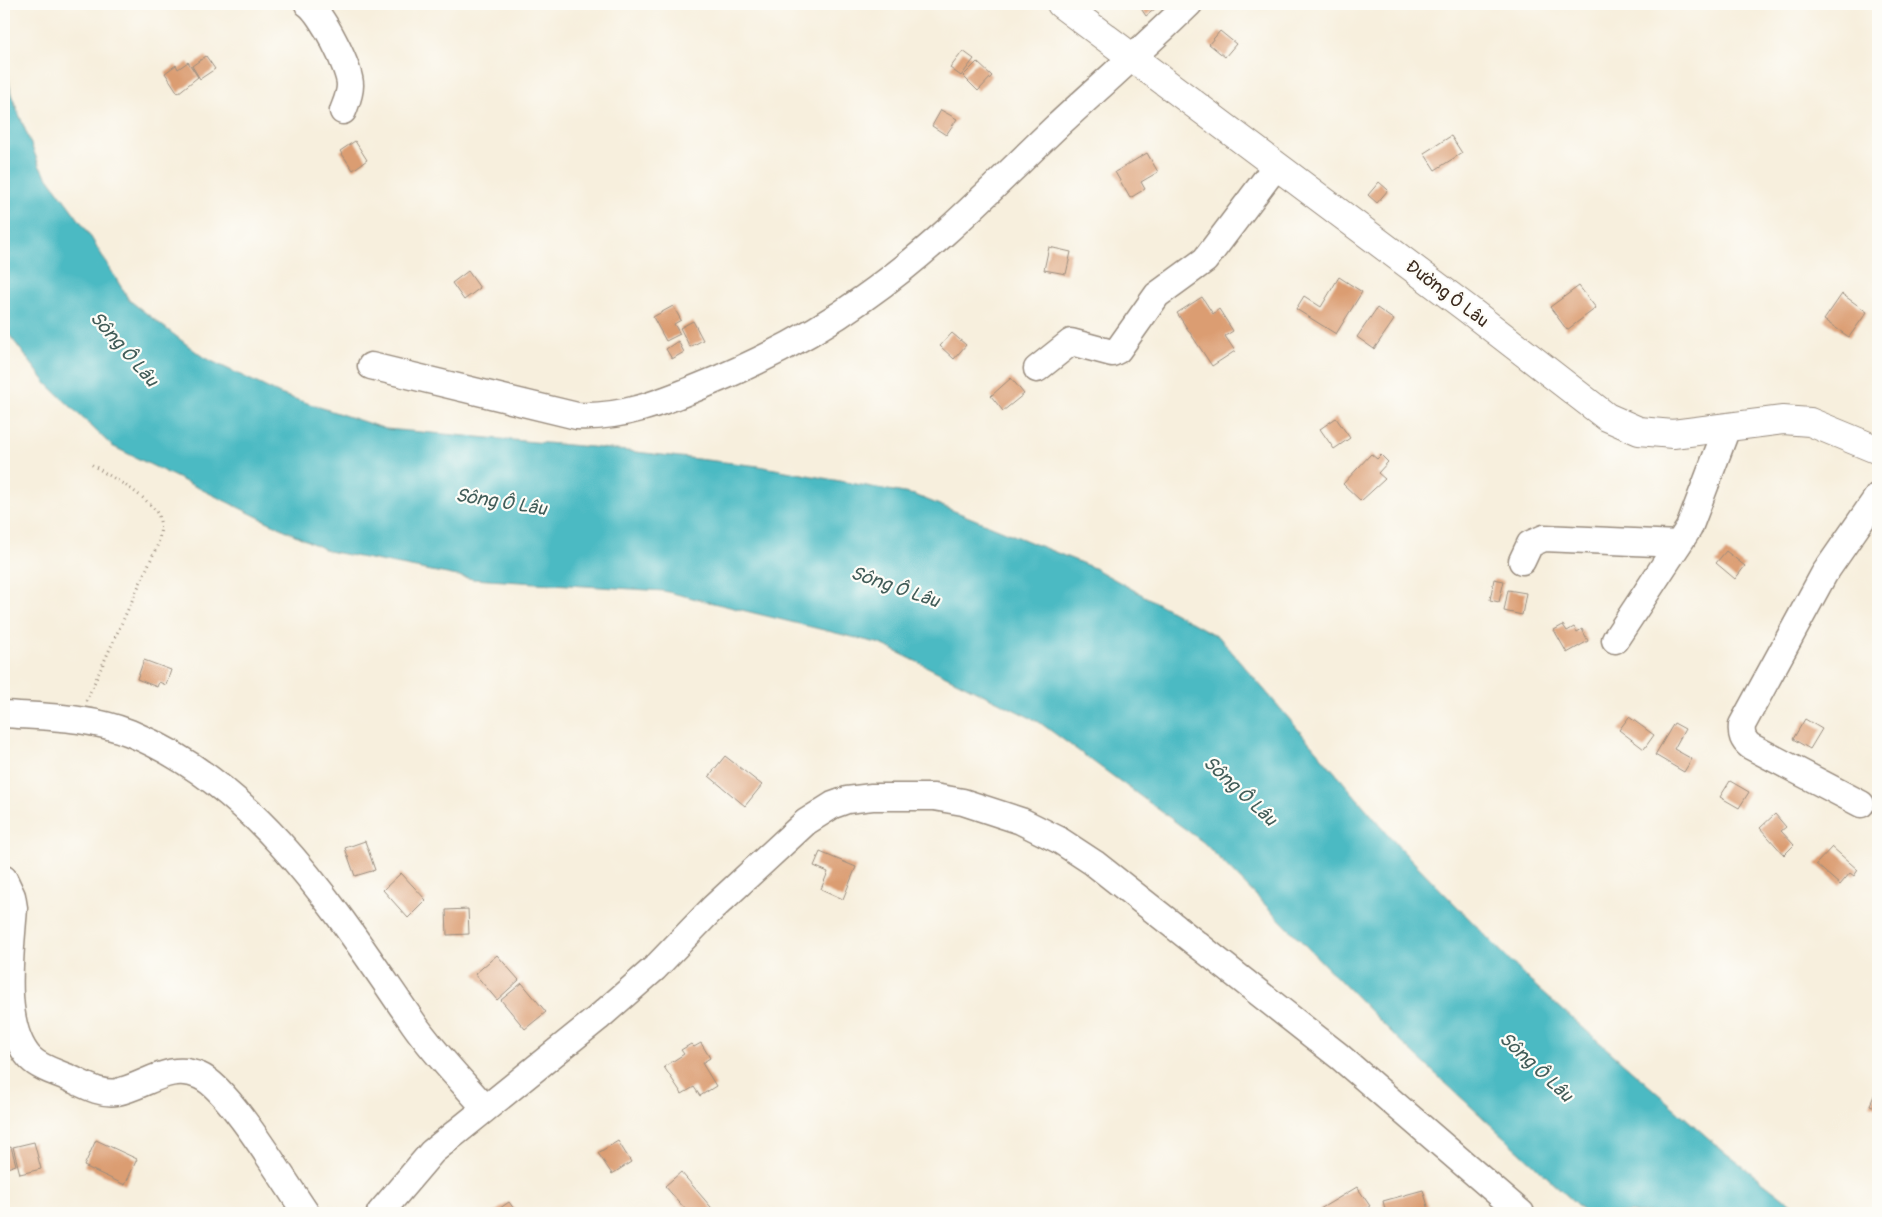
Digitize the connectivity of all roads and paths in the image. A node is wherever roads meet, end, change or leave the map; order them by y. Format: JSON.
{"nodes":[{"id":1,"x":308,"y":4,"type":"edge"},
{"id":2,"x":1061,"y":4,"type":"edge"},
{"id":3,"x":1189,"y":4,"type":"edge"},
{"id":4,"x":1130,"y":56,"type":"junction"},
{"id":5,"x":343,"y":112,"type":"dead end"},
{"id":6,"x":1276,"y":166,"type":"junction"},
{"id":7,"x":371,"y":366,"type":"dead end"},
{"id":8,"x":1038,"y":368,"type":"dead end"},
{"id":9,"x":1727,"y":428,"type":"junction"},
{"id":10,"x":1878,"y":450,"type":"edge"},
{"id":11,"x":91,"y":464,"type":"dead end"},
{"id":12,"x":1878,"y":496,"type":"edge"},
{"id":13,"x":1678,"y":544,"type":"junction"},
{"id":14,"x":1522,"y":562,"type":"dead end"},
{"id":15,"x":1615,"y":640,"type":"dead end"},
{"id":16,"x":4,"y":714,"type":"edge"},
{"id":17,"x":78,"y":719,"type":"junction"},
{"id":18,"x":1861,"y":804,"type":"dead end"},
{"id":19,"x":4,"y":879,"type":"edge"},
{"id":20,"x":485,"y":1108,"type":"junction"},
{"id":21,"x":306,"y":1213,"type":"edge"},
{"id":22,"x":380,"y":1213,"type":"edge"},
{"id":23,"x":1521,"y":1213,"type":"edge"}],
"edges":[{"from":1,"to":5,"type":"street"},
{"from":2,"to":4,"type":"main road","name":"Đường Ô Lâu"},
{"from":3,"to":4,"type":"street"},
{"from":4,"to":6,"type":"main road","name":"Đường Ô Lâu"},
{"from":4,"to":7,"type":"street"},
{"from":6,"to":8,"type":"street"},
{"from":6,"to":9,"type":"main road","name":"Đường Ô Lâu"},
{"from":9,"to":10,"type":"main road","name":"Đường Ô Lâu"},
{"from":9,"to":13,"type":"street"},
{"from":11,"to":17,"type":"path"},
{"from":12,"to":18,"type":"street"},
{"from":13,"to":14,"type":"street"},
{"from":13,"to":15,"type":"street"},
{"from":16,"to":17,"type":"street"},
{"from":17,"to":20,"type":"street"},
{"from":19,"to":21,"type":"street"},
{"from":20,"to":22,"type":"street"},
{"from":20,"to":23,"type":"street"}]}
